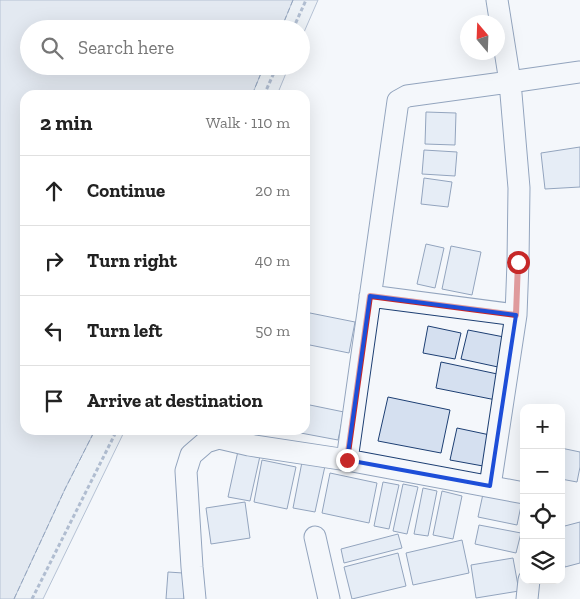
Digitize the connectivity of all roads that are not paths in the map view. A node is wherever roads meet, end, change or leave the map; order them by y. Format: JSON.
{"nodes":[{"id":1,"x":497,"y":0,"type":"edge"},
{"id":2,"x":580,"y":72,"type":"edge"},
{"id":3,"x":510,"y":82,"type":"junction"},
{"id":4,"x":370,"y":296,"type":"junction"},
{"id":5,"x":516,"y":315,"type":"junction"},
{"id":6,"x":347,"y":460,"type":"junction"},
{"id":7,"x":490,"y":486,"type":"junction"},
{"id":8,"x":520,"y":492,"type":"edge"},
{"id":9,"x":315,"y":537,"type":"dead end"},
{"id":10,"x":529,"y":584,"type":"edge"},
{"id":11,"x":195,"y":599,"type":"edge"},
{"id":12,"x":329,"y":599,"type":"edge"},
{"id":13,"x":527,"y":599,"type":"edge"}],
"edges":[{"from":1,"to":3,"type":"street"},
{"from":2,"to":3,"type":"street"},
{"from":3,"to":4,"type":"street"},
{"from":3,"to":5,"type":"street"},
{"from":4,"to":5,"type":"street"},
{"from":4,"to":6,"type":"street"},
{"from":5,"to":7,"type":"street"},
{"from":6,"to":7,"type":"street"},
{"from":6,"to":11,"type":"street"},
{"from":7,"to":8,"type":"street"},
{"from":9,"to":12,"type":"street"},
{"from":10,"to":13,"type":"street"}]}
